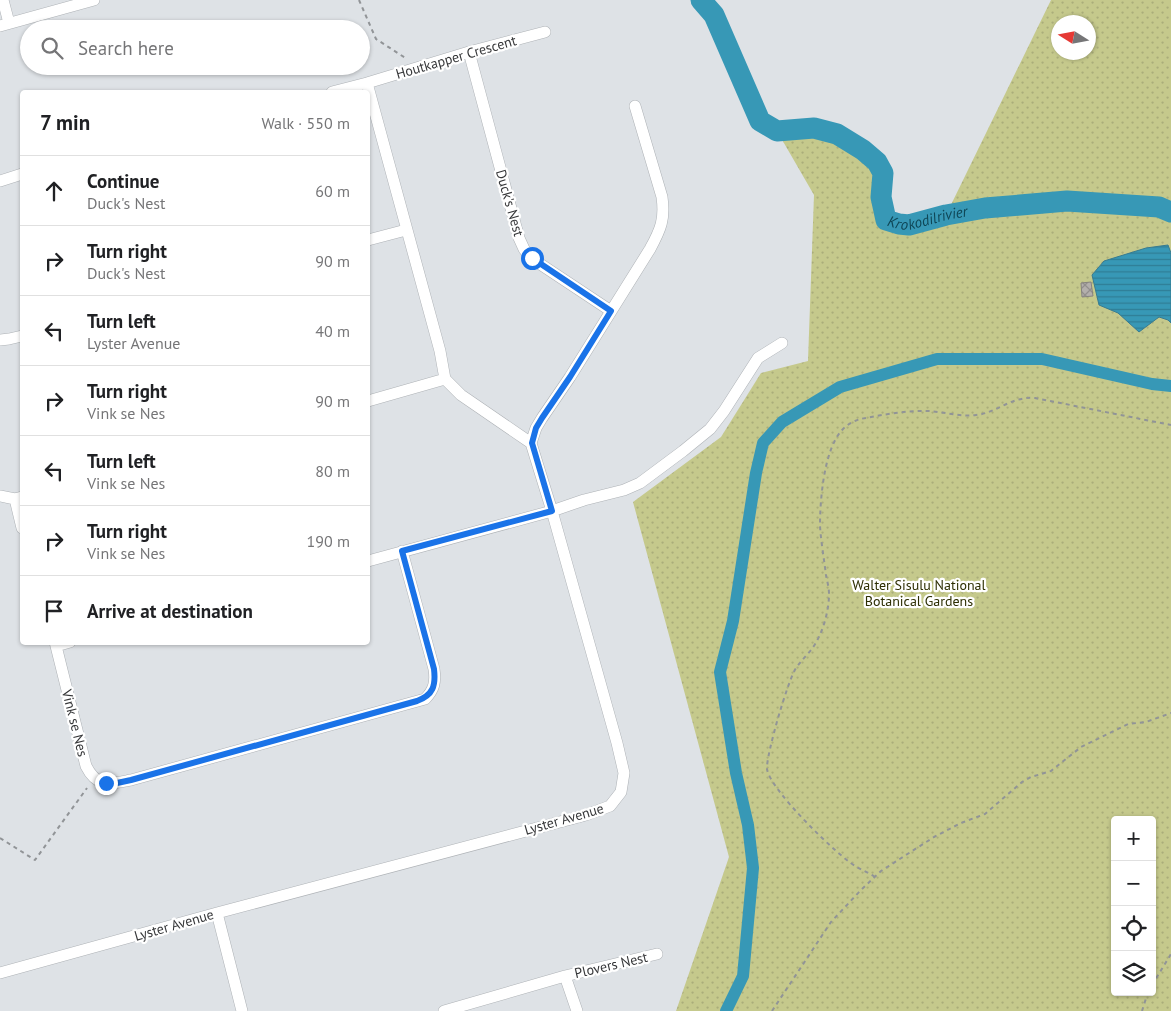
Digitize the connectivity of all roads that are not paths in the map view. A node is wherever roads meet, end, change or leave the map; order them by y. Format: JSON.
{"nodes":[{"id":1,"x":3,"y":0,"type":"edge"},
{"id":2,"x":94,"y":0,"type":"edge"},
{"id":3,"x":5,"y":24,"type":"edge"},
{"id":4,"x":545,"y":32,"type":"dead end"},
{"id":5,"x":468,"y":52,"type":"junction"},
{"id":6,"x":367,"y":83,"type":"junction"},
{"id":7,"x":340,"y":90,"type":"edge"},
{"id":8,"x":369,"y":90,"type":"edge"},
{"id":9,"x":370,"y":94,"type":"edge"},
{"id":10,"x":635,"y":106,"type":"dead end"},
{"id":11,"x":20,"y":175,"type":"edge"},
{"id":12,"x":0,"y":181,"type":"edge"},
{"id":13,"x":406,"y":230,"type":"junction"},
{"id":14,"x":370,"y":239,"type":"edge"},
{"id":15,"x":611,"y":311,"type":"junction"},
{"id":16,"x":20,"y":337,"type":"edge"},
{"id":17,"x":0,"y":340,"type":"edge"},
{"id":18,"x":782,"y":343,"type":"dead end"},
{"id":19,"x":445,"y":379,"type":"junction"},
{"id":20,"x":370,"y":400,"type":"edge"},
{"id":21,"x":532,"y":443,"type":"junction"},
{"id":22,"x":0,"y":496,"type":"edge"},
{"id":23,"x":18,"y":498,"type":"edge"},
{"id":24,"x":552,"y":511,"type":"junction"},
{"id":25,"x":20,"y":513,"type":"edge"},
{"id":26,"x":402,"y":551,"type":"junction"},
{"id":27,"x":370,"y":560,"type":"edge"},
{"id":28,"x":55,"y":645,"type":"edge"},
{"id":29,"x":217,"y":913,"type":"junction"},
{"id":30,"x":657,"y":954,"type":"dead end"},
{"id":31,"x":0,"y":973,"type":"edge"},
{"id":32,"x":565,"y":976,"type":"junction"},
{"id":33,"x":242,"y":1011,"type":"edge"},
{"id":34,"x":444,"y":1011,"type":"edge"},
{"id":35,"x":576,"y":1011,"type":"edge"}],
"edges":[{"from":1,"to":3,"type":"street"},
{"from":2,"to":3,"type":"street"},
{"from":4,"to":5,"type":"street","name":"Houtkapper Crescent"},
{"from":5,"to":6,"type":"street","name":"Houtkapper Crescent"},
{"from":5,"to":15,"type":"street","name":"Duck's Nest"},
{"from":6,"to":7,"type":"street","name":"Houtkapper Crescent"},
{"from":6,"to":8,"type":"street"},
{"from":9,"to":13,"type":"street"},
{"from":10,"to":15,"type":"street"},
{"from":11,"to":12,"type":"street"},
{"from":13,"to":14,"type":"street"},
{"from":13,"to":19,"type":"street"},
{"from":15,"to":21,"type":"street"},
{"from":16,"to":17,"type":"street"},
{"from":18,"to":24,"type":"street"},
{"from":19,"to":20,"type":"street"},
{"from":19,"to":21,"type":"street"},
{"from":21,"to":24,"type":"street","name":"Lyster Avenue"},
{"from":22,"to":23,"type":"street"},
{"from":23,"to":25,"type":"street"},
{"from":24,"to":26,"type":"street"},
{"from":24,"to":29,"type":"street","name":"Lyster Avenue"},
{"from":26,"to":27,"type":"street"},
{"from":26,"to":28,"type":"street","name":"Vink se Nes"},
{"from":29,"to":31,"type":"street","name":"Lyster Avenue"},
{"from":29,"to":33,"type":"street"},
{"from":30,"to":32,"type":"street","name":"Plovers Nest"},
{"from":32,"to":34,"type":"street","name":"Plovers Nest"},
{"from":32,"to":35,"type":"street","name":"Plovers Nest"}]}
